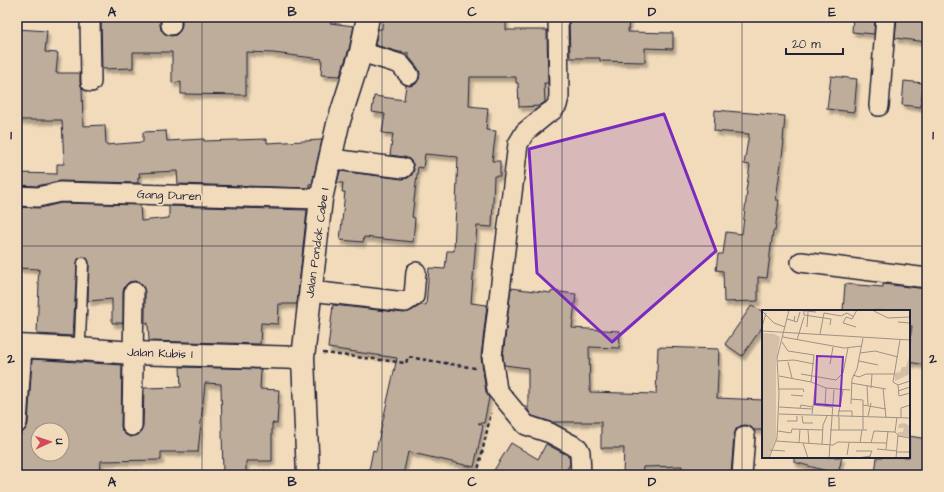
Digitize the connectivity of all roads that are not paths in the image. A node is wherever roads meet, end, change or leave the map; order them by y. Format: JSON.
{"nodes":[{"id":1,"x":90,"y":17,"type":"edge"},
{"id":2,"x":368,"y":17,"type":"edge"},
{"id":3,"x":558,"y":17,"type":"edge"},
{"id":4,"x":886,"y":17,"type":"edge"},
{"id":5,"x":361,"y":52,"type":"junction"},
{"id":6,"x":409,"y":75,"type":"dead end"},
{"id":7,"x":91,"y":82,"type":"dead end"},
{"id":8,"x":879,"y":106,"type":"dead end"},
{"id":9,"x":331,"y":159,"type":"junction"},
{"id":10,"x":403,"y":168,"type":"dead end"},
{"id":11,"x":17,"y":196,"type":"edge"},
{"id":12,"x":322,"y":199,"type":"junction"},
{"id":13,"x":801,"y":262,"type":"dead end"},
{"id":14,"x":83,"y":263,"type":"dead end"},
{"id":15,"x":416,"y":272,"type":"dead end"},
{"id":16,"x":927,"y":278,"type":"edge"},
{"id":17,"x":311,"y":291,"type":"junction"},
{"id":18,"x":134,"y":292,"type":"dead end"},
{"id":19,"x":20,"y":346,"type":"edge"},
{"id":20,"x":78,"y":349,"type":"junction"},
{"id":21,"x":133,"y":353,"type":"junction"},
{"id":22,"x":310,"y":355,"type":"junction"},
{"id":23,"x":17,"y":423,"type":"edge"},
{"id":24,"x":132,"y":426,"type":"dead end"},
{"id":25,"x":745,"y":436,"type":"dead end"},
{"id":26,"x":308,"y":475,"type":"edge"},
{"id":27,"x":581,"y":475,"type":"edge"},
{"id":28,"x":742,"y":475,"type":"edge"}],
"edges":[{"from":1,"to":7,"type":"street"},
{"from":2,"to":5,"type":"street","name":"Jalan Pondok Cabe I"},
{"from":3,"to":27,"type":"street"},
{"from":4,"to":8,"type":"street"},
{"from":5,"to":6,"type":"street"},
{"from":5,"to":9,"type":"street","name":"Jalan Pondok Cabe I"},
{"from":9,"to":10,"type":"street"},
{"from":9,"to":12,"type":"street","name":"Jalan Pondok Cabe I"},
{"from":11,"to":12,"type":"street","name":"Gang Duren"},
{"from":12,"to":17,"type":"street","name":"Jalan Pondok Cabe I"},
{"from":13,"to":16,"type":"street"},
{"from":14,"to":20,"type":"lane"},
{"from":15,"to":17,"type":"street"},
{"from":17,"to":22,"type":"street","name":"Jalan Pondok Cabe I"},
{"from":18,"to":21,"type":"street"},
{"from":19,"to":20,"type":"street","name":"Jalan Kubis I"},
{"from":19,"to":23,"type":"street"},
{"from":20,"to":21,"type":"street","name":"Jalan Kubis I"},
{"from":21,"to":22,"type":"street","name":"Jalan Kubis I"},
{"from":21,"to":24,"type":"street"},
{"from":22,"to":26,"type":"street","name":"Jalan Pondok Cabe I"},
{"from":25,"to":28,"type":"street"}]}
